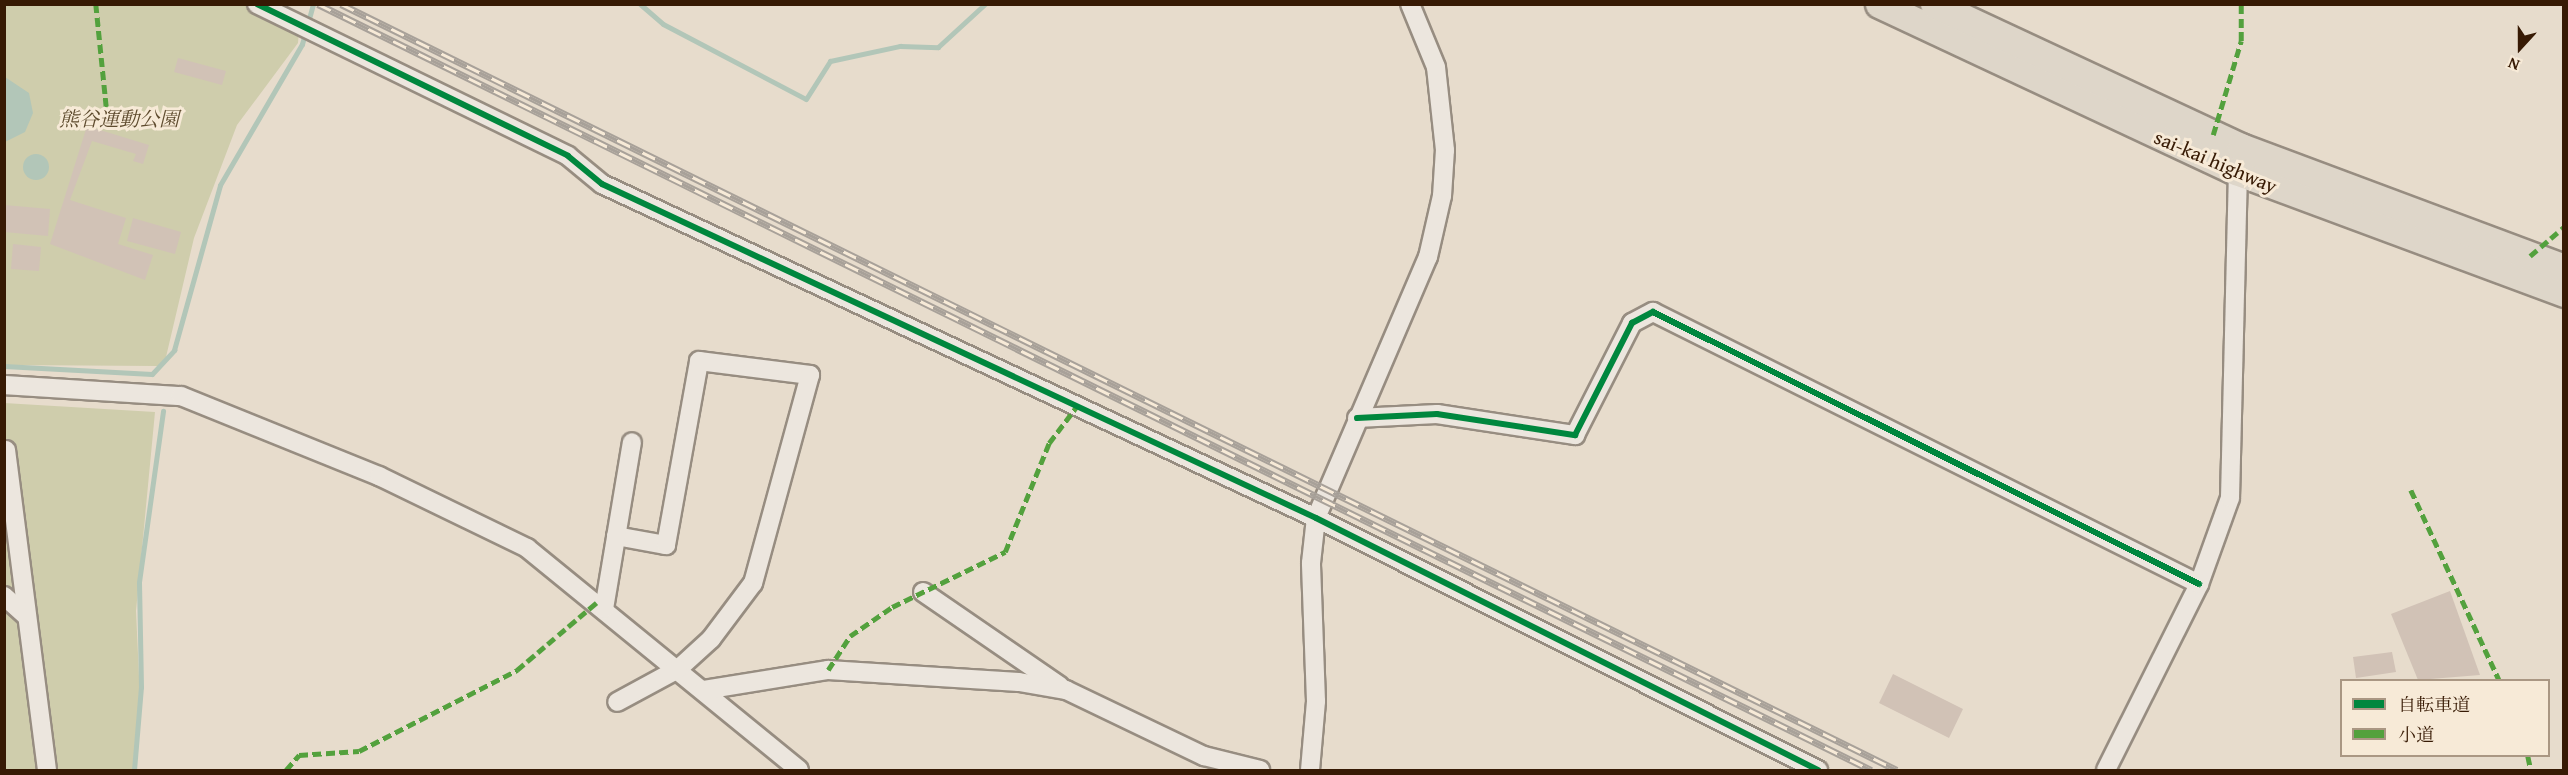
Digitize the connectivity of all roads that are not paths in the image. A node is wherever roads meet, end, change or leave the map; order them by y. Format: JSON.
{"nodes":[{"id":1,"x":257,"y":4,"type":"edge"},
{"id":2,"x":1410,"y":4,"type":"edge"},
{"id":3,"x":1879,"y":4,"type":"edge"},
{"id":4,"x":1934,"y":4,"type":"edge"},
{"id":5,"x":2238,"y":159,"type":"junction"},
{"id":6,"x":2564,"y":268,"type":"edge"},
{"id":7,"x":2564,"y":293,"type":"edge"},
{"id":8,"x":4,"y":385,"type":"edge"},
{"id":9,"x":1357,"y":418,"type":"junction"},
{"id":10,"x":632,"y":442,"type":"dead end"},
{"id":11,"x":6,"y":450,"type":"dead end"},
{"id":12,"x":1316,"y":518,"type":"junction"},
{"id":13,"x":616,"y":536,"type":"junction"},
{"id":14,"x":2199,"y":584,"type":"junction"},
{"id":15,"x":923,"y":592,"type":"dead end"},
{"id":16,"x":4,"y":596,"type":"edge"},
{"id":17,"x":604,"y":609,"type":"junction"},
{"id":18,"x":27,"y":617,"type":"junction"},
{"id":19,"x":678,"y":669,"type":"junction"},
{"id":20,"x":704,"y":690,"type":"junction"},
{"id":21,"x":1066,"y":690,"type":"junction"},
{"id":22,"x":617,"y":702,"type":"dead end"},
{"id":23,"x":47,"y":771,"type":"edge"},
{"id":24,"x":799,"y":771,"type":"edge"},
{"id":25,"x":1260,"y":771,"type":"edge"},
{"id":26,"x":1310,"y":771,"type":"edge"},
{"id":27,"x":1818,"y":771,"type":"edge"},
{"id":28,"x":2106,"y":771,"type":"edge"}],
"edges":[{"from":1,"to":12,"type":"street"},
{"from":2,"to":9,"type":"street"},
{"from":3,"to":5,"type":"highway","name":"sai-kai highway"},
{"from":4,"to":5,"type":"highway","name":"sai-kai highway"},
{"from":5,"to":6,"type":"highway","name":"sai-kai highway"},
{"from":5,"to":7,"type":"highway","name":"sai-kai highway"},
{"from":5,"to":14,"type":"street"},
{"from":8,"to":17,"type":"street"},
{"from":9,"to":12,"type":"street"},
{"from":9,"to":14,"type":"street"},
{"from":10,"to":13,"type":"street"},
{"from":11,"to":18,"type":"street"},
{"from":12,"to":26,"type":"street"},
{"from":12,"to":27,"type":"street"},
{"from":13,"to":17,"type":"street"},
{"from":13,"to":19,"type":"street"},
{"from":14,"to":28,"type":"street"},
{"from":15,"to":21,"type":"street"},
{"from":16,"to":18,"type":"street"},
{"from":17,"to":19,"type":"street"},
{"from":18,"to":23,"type":"street"},
{"from":19,"to":20,"type":"street"},
{"from":19,"to":22,"type":"street"},
{"from":20,"to":21,"type":"street"},
{"from":20,"to":24,"type":"street"},
{"from":21,"to":25,"type":"street"}]}
